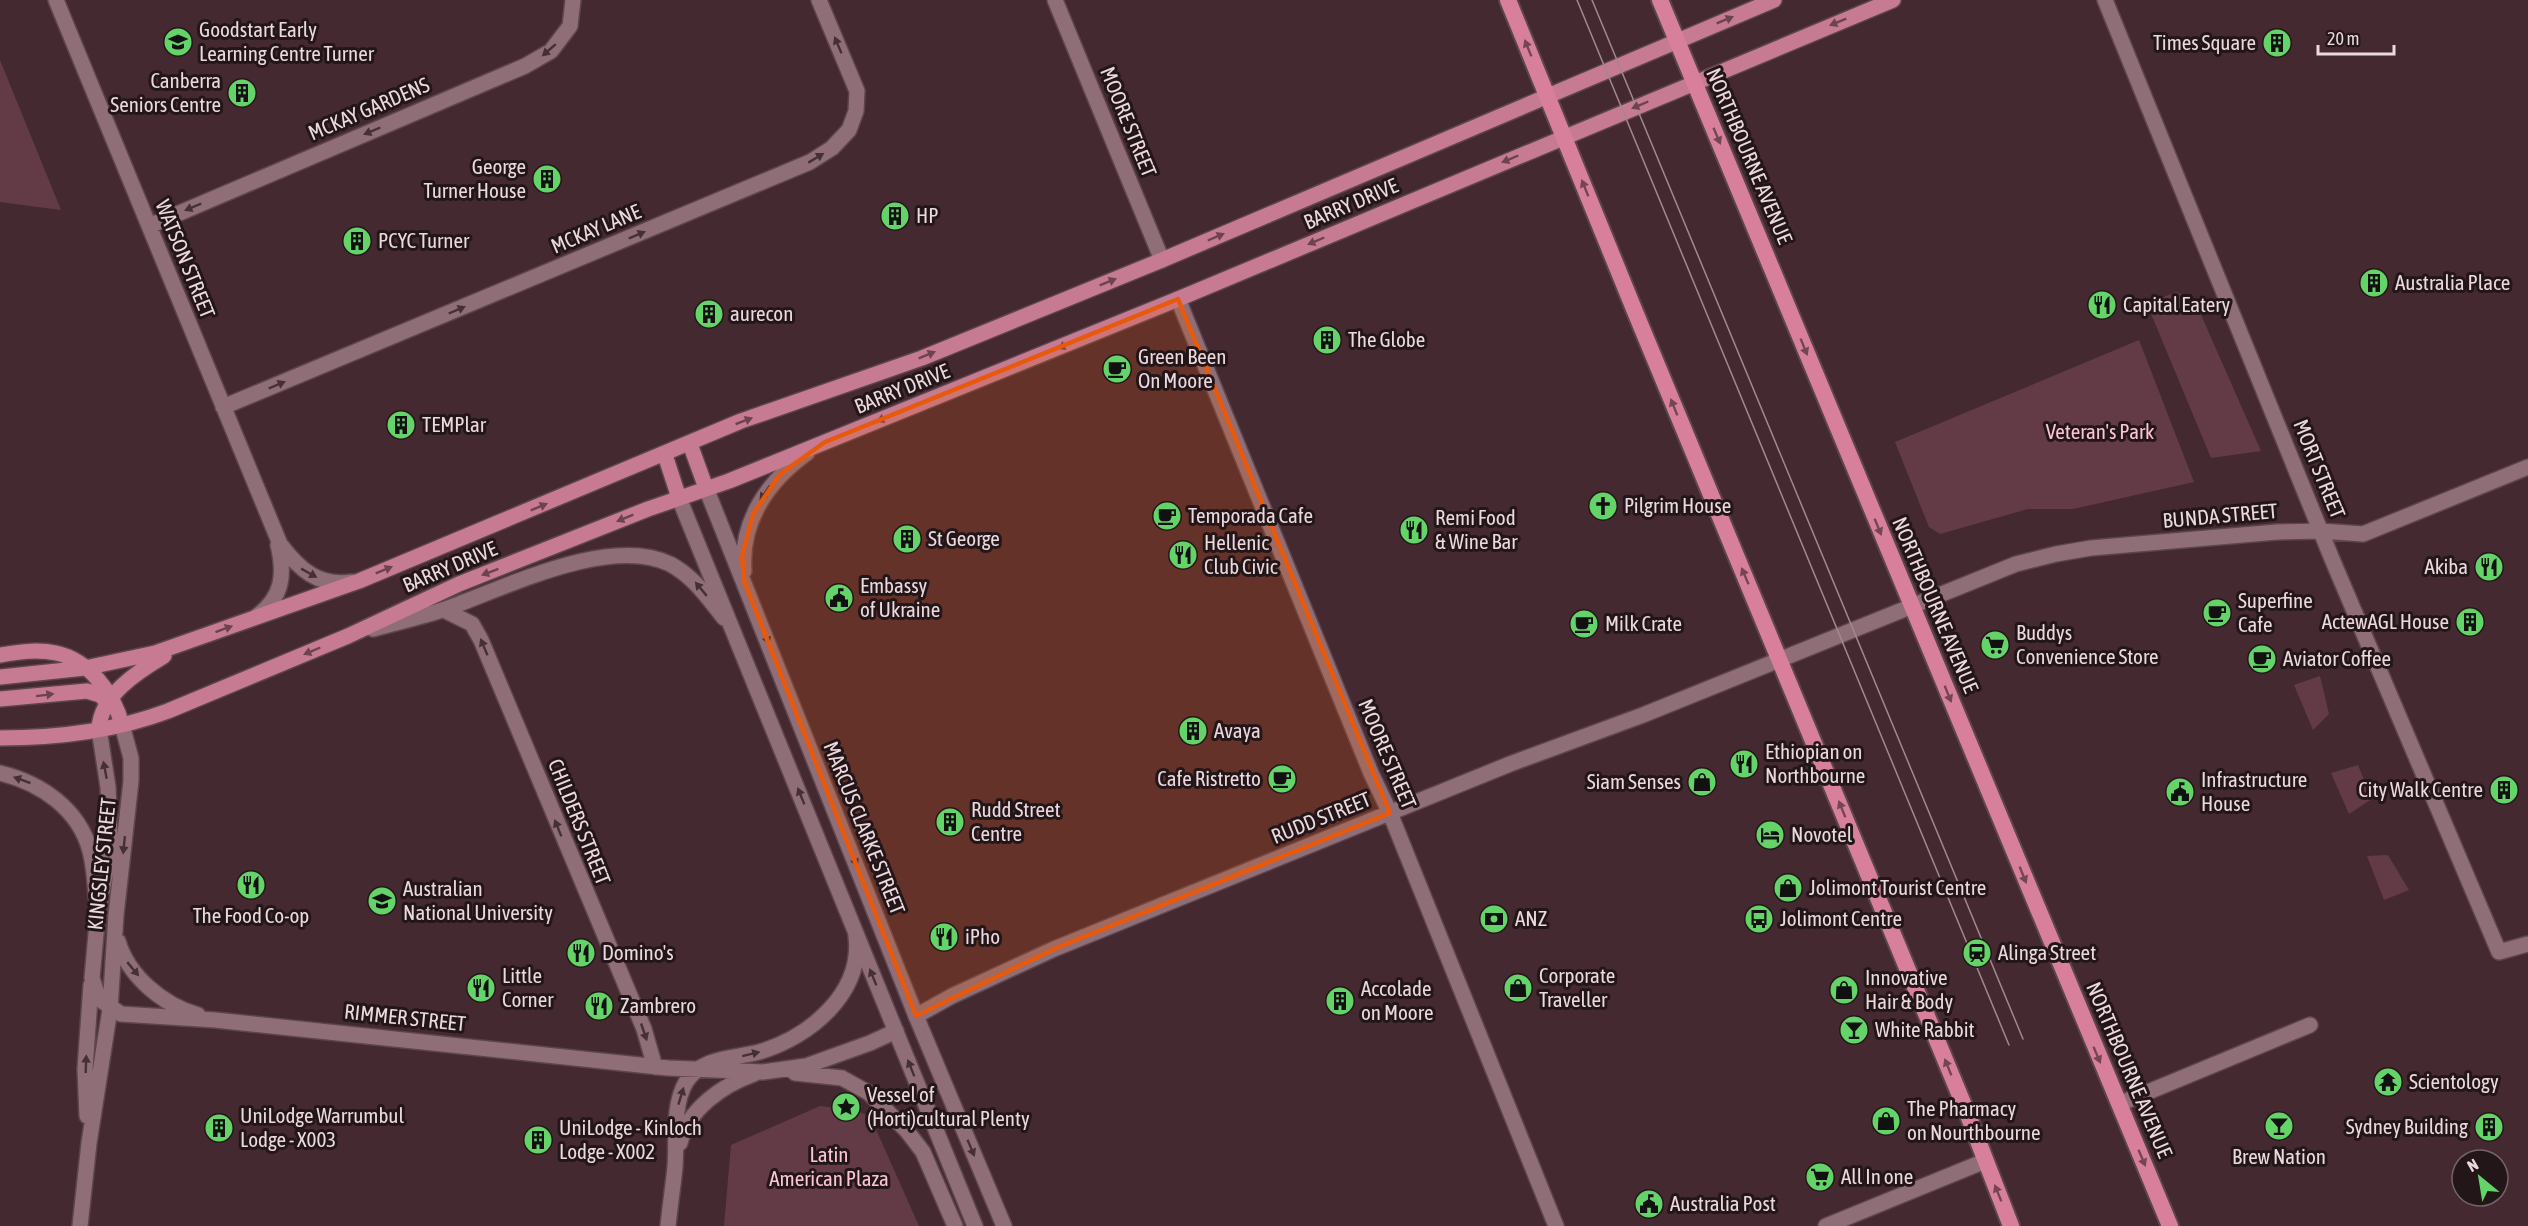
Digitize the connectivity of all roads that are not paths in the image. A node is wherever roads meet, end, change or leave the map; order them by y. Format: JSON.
{"nodes":[{"id":1,"x":56,"y":0,"type":"edge"},
{"id":2,"x":573,"y":0,"type":"edge"},
{"id":3,"x":819,"y":0,"type":"edge"},
{"id":4,"x":1055,"y":0,"type":"edge"},
{"id":5,"x":1508,"y":0,"type":"edge"},
{"id":6,"x":1660,"y":0,"type":"edge"},
{"id":7,"x":1774,"y":0,"type":"edge"},
{"id":8,"x":1893,"y":0,"type":"edge"},
{"id":9,"x":2105,"y":0,"type":"edge"},
{"id":10,"x":1677,"y":40,"type":"junction"},
{"id":11,"x":1694,"y":82,"type":"junction"},
{"id":12,"x":1547,"y":95,"type":"junction"},
{"id":13,"x":1564,"y":137,"type":"junction"},
{"id":14,"x":149,"y":226,"type":"junction"},
{"id":15,"x":1162,"y":260,"type":"junction"},
{"id":16,"x":1179,"y":300,"type":"junction"},
{"id":17,"x":223,"y":407,"type":"junction"},
{"id":18,"x":825,"y":442,"type":"junction"},
{"id":19,"x":690,"y":444,"type":"junction"},
{"id":20,"x":665,"y":455,"type":"junction"},
{"id":21,"x":2528,"y":466,"type":"edge"},
{"id":22,"x":706,"y":488,"type":"junction"},
{"id":23,"x":679,"y":498,"type":"junction"},
{"id":24,"x":2321,"y":531,"type":"junction"},
{"id":25,"x":275,"y":533,"type":"junction"},
{"id":26,"x":359,"y":580,"type":"junction"},
{"id":27,"x":744,"y":581,"type":"junction"},
{"id":28,"x":1912,"y":606,"type":"junction"},
{"id":29,"x":444,"y":610,"type":"junction"},
{"id":30,"x":251,"y":620,"type":"junction"},
{"id":31,"x":736,"y":635,"type":"junction"},
{"id":32,"x":348,"y":636,"type":"junction"},
{"id":33,"x":198,"y":639,"type":"junction"},
{"id":34,"x":0,"y":655,"type":"edge"},
{"id":35,"x":1780,"y":659,"type":"junction"},
{"id":36,"x":85,"y":668,"type":"junction"},
{"id":37,"x":0,"y":677,"type":"edge"},
{"id":38,"x":0,"y":699,"type":"edge"},
{"id":39,"x":110,"y":700,"type":"junction"},
{"id":40,"x":123,"y":725,"type":"junction"},
{"id":41,"x":99,"y":729,"type":"junction"},
{"id":42,"x":0,"y":738,"type":"edge"},
{"id":43,"x":0,"y":774,"type":"edge"},
{"id":44,"x":1390,"y":813,"type":"junction"},
{"id":45,"x":98,"y":912,"type":"junction"},
{"id":46,"x":116,"y":915,"type":"junction"},
{"id":47,"x":856,"y":933,"type":"junction"},
{"id":48,"x":2528,"y":944,"type":"edge"},
{"id":49,"x":92,"y":965,"type":"junction"},
{"id":50,"x":110,"y":1009,"type":"junction"},
{"id":51,"x":916,"y":1016,"type":"junction"},
{"id":52,"x":215,"y":1020,"type":"junction"},
{"id":53,"x":2310,"y":1025,"type":"dead end"},
{"id":54,"x":896,"y":1031,"type":"junction"},
{"id":55,"x":655,"y":1067,"type":"junction"},
{"id":56,"x":696,"y":1070,"type":"junction"},
{"id":57,"x":767,"y":1072,"type":"junction"},
{"id":58,"x":2119,"y":1104,"type":"junction"},
{"id":59,"x":89,"y":1143,"type":"junction"},
{"id":60,"x":1985,"y":1161,"type":"junction"},
{"id":61,"x":675,"y":1167,"type":"junction"},
{"id":62,"x":80,"y":1226,"type":"edge"},
{"id":63,"x":668,"y":1226,"type":"edge"},
{"id":64,"x":955,"y":1226,"type":"edge"},
{"id":65,"x":975,"y":1226,"type":"edge"},
{"id":66,"x":1004,"y":1226,"type":"edge"},
{"id":67,"x":1556,"y":1226,"type":"edge"},
{"id":68,"x":1826,"y":1226,"type":"edge"},
{"id":69,"x":2011,"y":1226,"type":"edge"},
{"id":70,"x":2170,"y":1226,"type":"edge"}],
"edges":[{"from":1,"to":14,"type":"street","name":"WATSON STREET"},
{"from":2,"to":14,"type":"street","name":"MCKAY GARDENS","one_way":true},
{"from":17,"to":3,"type":"street","name":"MCKAY LANE","one_way":true},
{"from":4,"to":15,"type":"street","name":"MOORE STREET"},
{"from":12,"to":5,"type":"highway","one_way":true},
{"from":6,"to":10,"type":"highway","name":"NORTHBOURNE AVENUE"},
{"from":10,"to":7,"type":"main road","name":"BARRY DRIVE","one_way":true},
{"from":8,"to":11,"type":"main road","name":"BARRY DRIVE","one_way":true},
{"from":9,"to":24,"type":"street","name":"MORT STREET"},
{"from":10,"to":11,"type":"highway","name":"NORTHBOURNE AVENUE"},
{"from":10,"to":12,"type":"main road","name":"BARRY DRIVE"},
{"from":11,"to":13,"type":"main road","name":"BARRY DRIVE","one_way":true},
{"from":11,"to":28,"type":"highway","name":"NORTHBOURNE AVENUE","one_way":true},
{"from":12,"to":13,"type":"highway"},
{"from":15,"to":12,"type":"main road","name":"BARRY DRIVE","one_way":true},
{"from":13,"to":16,"type":"main road","name":"BARRY DRIVE","one_way":true},
{"from":35,"to":13,"type":"highway","one_way":true},
{"from":14,"to":17,"type":"street","name":"WATSON STREET"},
{"from":19,"to":15,"type":"main road","name":"BARRY DRIVE","one_way":true},
{"from":16,"to":18,"type":"main road","name":"BARRY DRIVE","one_way":true},
{"from":16,"to":44,"type":"street","name":"MOORE STREET"},
{"from":17,"to":25,"type":"street","name":"WATSON STREET"},
{"from":18,"to":22,"type":"main road","name":"BARRY DRIVE"},
{"from":18,"to":27,"type":"street","one_way":true},
{"from":19,"to":20,"type":"main road","name":"BARRY DRIVE"},
{"from":19,"to":22,"type":"main road","name":"MARCUS CLARKE STREET"},
{"from":20,"to":23,"type":"main road"},
{"from":26,"to":20,"type":"main road","name":"BARRY DRIVE","one_way":true},
{"from":21,"to":24,"type":"street","name":"BUNDA STREET"},
{"from":22,"to":23,"type":"main road","name":"BARRY DRIVE"},
{"from":22,"to":27,"type":"street","name":"MARCUS CLARKE STREET"},
{"from":23,"to":31,"type":"street"},
{"from":23,"to":32,"type":"main road","name":"BARRY DRIVE","one_way":true},
{"from":24,"to":28,"type":"street","name":"BUNDA STREET"},
{"from":24,"to":48,"type":"street","name":"MORT STREET"},
{"from":25,"to":26,"type":"street","name":"WATSON STREET","one_way":true},
{"from":25,"to":30,"type":"street","name":"WATSON STREET"},
{"from":26,"to":30,"type":"main road","name":"BARRY DRIVE"},
{"from":27,"to":51,"type":"street","name":"MARCUS CLARKE STREET","one_way":true},
{"from":28,"to":35,"type":"street","name":"BUNDA STREET"},
{"from":28,"to":58,"type":"highway","name":"NORTHBOURNE AVENUE","one_way":true},
{"from":31,"to":29,"type":"street","one_way":true},
{"from":29,"to":32,"type":"street"},
{"from":29,"to":55,"type":"street","name":"CHILDERS STREET"},
{"from":33,"to":30,"type":"main road","name":"BARRY DRIVE","one_way":true},
{"from":47,"to":31,"type":"street","one_way":true},
{"from":32,"to":40,"type":"main road","name":"BARRY DRIVE","one_way":true},
{"from":33,"to":36,"type":"main road","name":"BARRY DRIVE"},
{"from":33,"to":39,"type":"main road","name":"BARRY DRIVE"},
{"from":34,"to":36,"type":"main road"},
{"from":35,"to":44,"type":"street","name":"RUDD STREET"},
{"from":60,"to":35,"type":"highway","one_way":true},
{"from":36,"to":37,"type":"main road","name":"BARRY DRIVE"},
{"from":36,"to":39,"type":"main road"},
{"from":38,"to":39,"type":"main road","one_way":true},
{"from":39,"to":40,"type":"main road"},
{"from":39,"to":41,"type":"main road","name":"BARRY DRIVE"},
{"from":40,"to":41,"type":"main road","name":"BARRY DRIVE"},
{"from":40,"to":46,"type":"street","name":"KINGSLEY STREET","one_way":true},
{"from":41,"to":42,"type":"main road","name":"BARRY DRIVE"},
{"from":45,"to":41,"type":"street","name":"KINGSLEY STREET","one_way":true},
{"from":45,"to":43,"type":"street","one_way":true},
{"from":44,"to":51,"type":"street","name":"RUDD STREET"},
{"from":44,"to":67,"type":"street","name":"MOORE STREET"},
{"from":45,"to":49,"type":"street","name":"KINGSLEY STREET"},
{"from":46,"to":50,"type":"street","name":"KINGSLEY STREET"},
{"from":46,"to":52,"type":"street","one_way":true},
{"from":54,"to":47,"type":"street","one_way":true},
{"from":56,"to":47,"type":"street","name":"RIMMER STREET","one_way":true},
{"from":49,"to":50,"type":"street","name":"KINGSLEY STREET"},
{"from":59,"to":49,"type":"street","name":"KINGSLEY STREET","one_way":true},
{"from":50,"to":52,"type":"street","name":"RIMMER STREET"},
{"from":50,"to":59,"type":"street","name":"KINGSLEY STREET"},
{"from":51,"to":54,"type":"street","name":"RUDD STREET"},
{"from":51,"to":66,"type":"street","name":"MARCUS CLARKE STREET","one_way":true},
{"from":52,"to":55,"type":"street","name":"RIMMER STREET"},
{"from":53,"to":58,"type":"street"},
{"from":54,"to":57,"type":"street","name":"RIMMER STREET"},
{"from":65,"to":54,"type":"street","one_way":true},
{"from":55,"to":56,"type":"street","name":"RIMMER STREET"},
{"from":56,"to":57,"type":"street","name":"RIMMER STREET"},
{"from":61,"to":56,"type":"street","one_way":true},
{"from":57,"to":61,"type":"street","name":"RIMMER STREET"},
{"from":57,"to":64,"type":"street"},
{"from":58,"to":70,"type":"highway","name":"NORTHBOURNE AVENUE","one_way":true},
{"from":59,"to":62,"type":"street","name":"KINGSLEY STREET"},
{"from":60,"to":68,"type":"street"},
{"from":69,"to":60,"type":"highway","one_way":true},
{"from":61,"to":63,"type":"street"}]}
